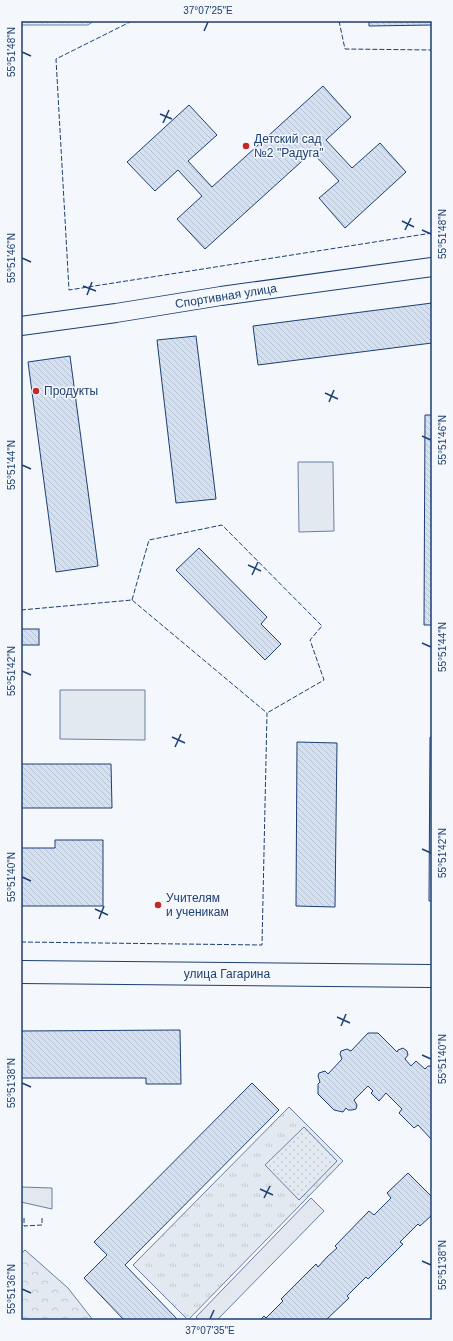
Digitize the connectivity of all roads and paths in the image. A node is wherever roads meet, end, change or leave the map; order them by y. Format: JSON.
{"nodes":[{"id":1,"x":432,"y":267,"type":"edge"},
{"id":2,"x":21,"y":326,"type":"edge"},
{"id":3,"x":21,"y":972,"type":"edge"},
{"id":4,"x":432,"y":976,"type":"edge"}],
"edges":[{"from":1,"to":2,"type":"street","name":"Спортивная улица"},
{"from":3,"to":4,"type":"street","name":"улица Гагарина"}]}
